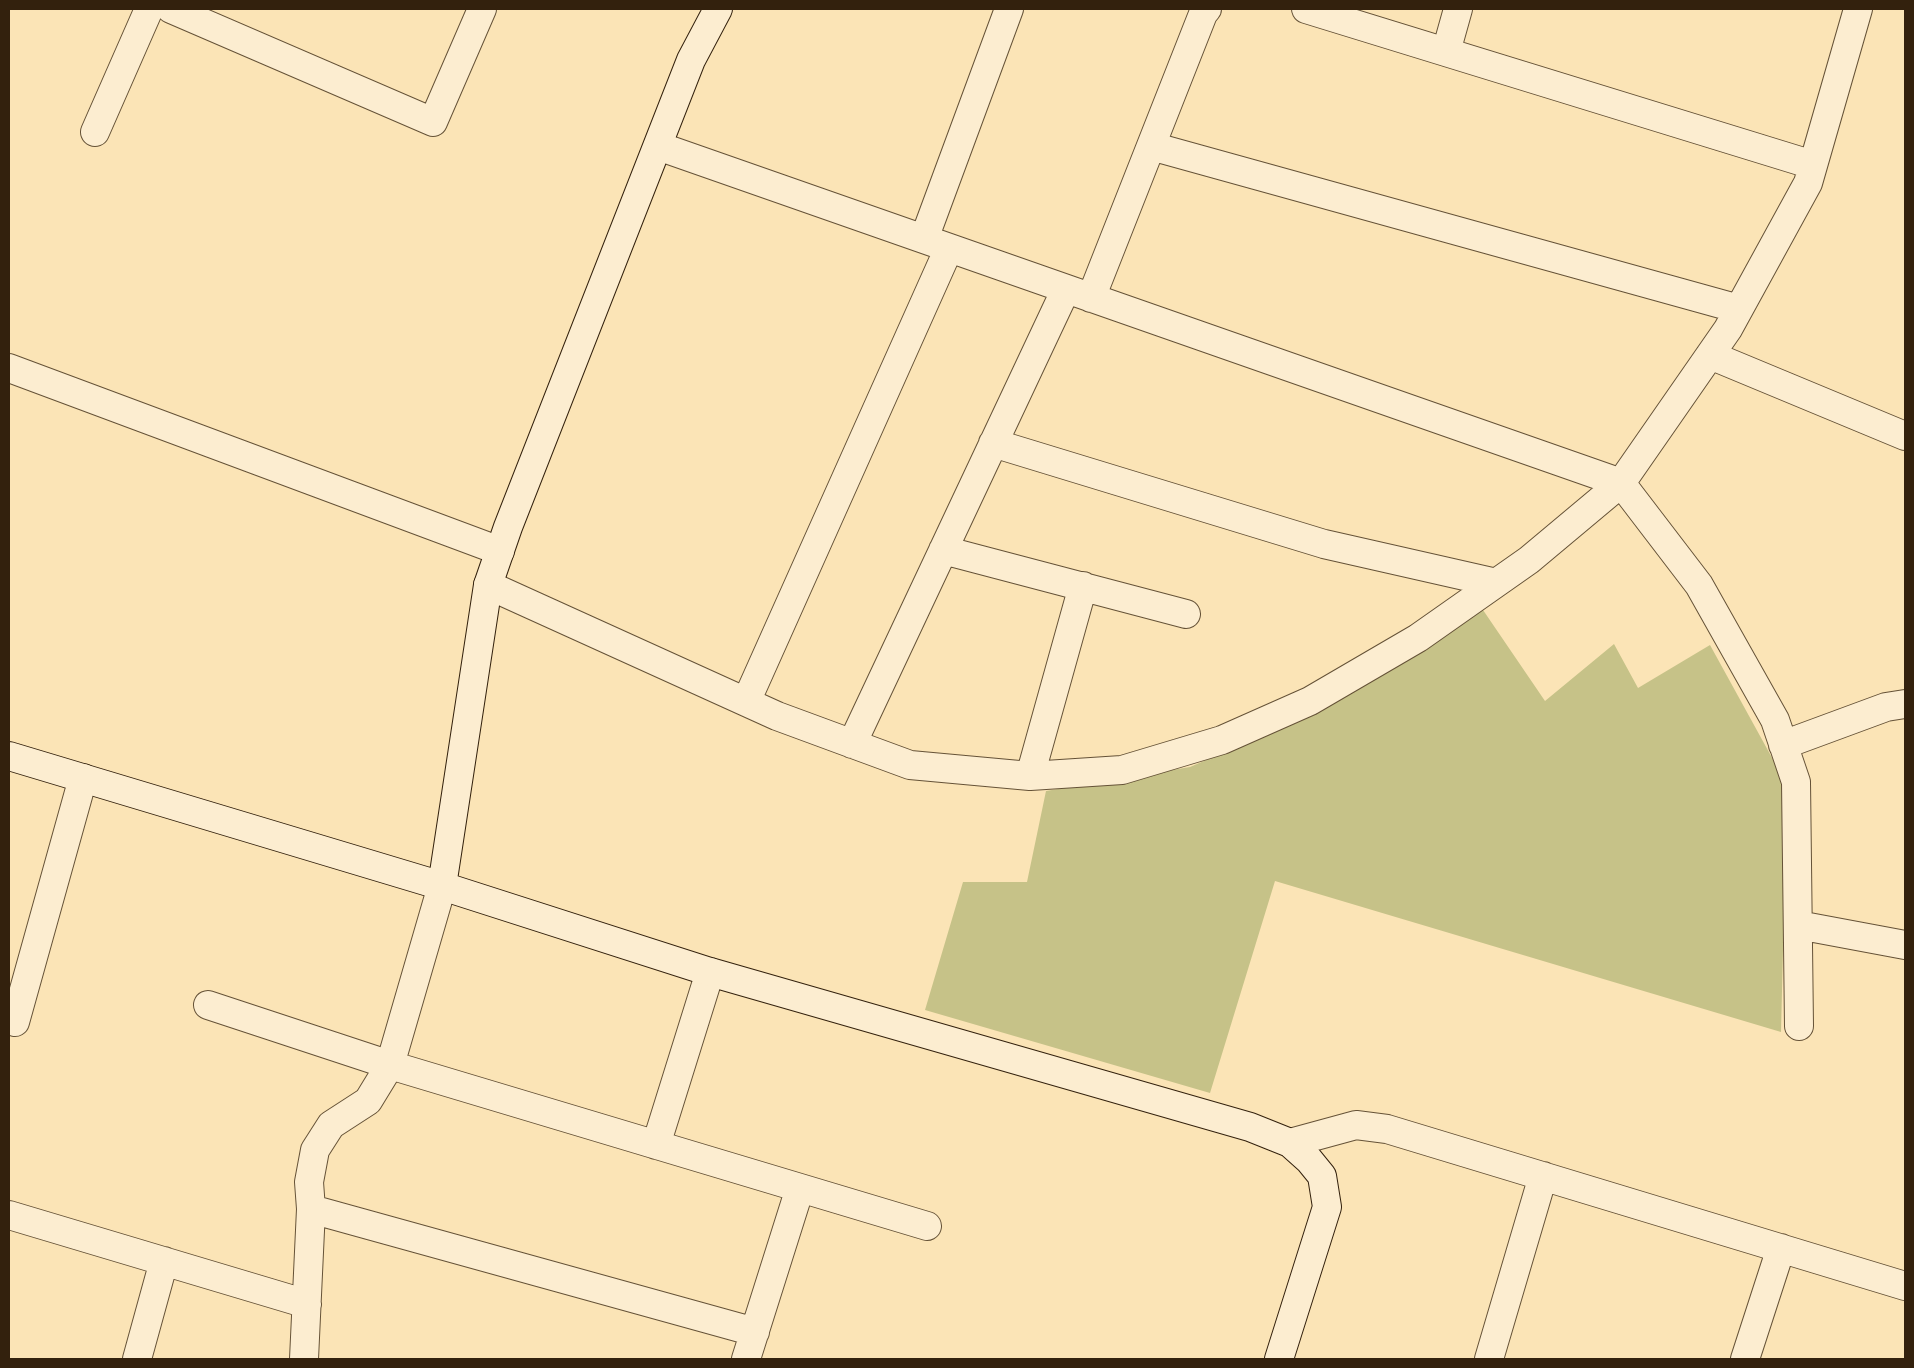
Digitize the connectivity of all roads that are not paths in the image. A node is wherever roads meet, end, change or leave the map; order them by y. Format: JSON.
{"nodes":[{"id":1,"x":149,"y":9,"type":"edge"},
{"id":2,"x":171,"y":9,"type":"edge"},
{"id":3,"x":482,"y":9,"type":"edge"},
{"id":4,"x":718,"y":9,"type":"edge"},
{"id":5,"x":1009,"y":9,"type":"edge"},
{"id":6,"x":1207,"y":9,"type":"edge"},
{"id":7,"x":1306,"y":9,"type":"edge"},
{"id":8,"x":1458,"y":9,"type":"edge"},
{"id":9,"x":1858,"y":9,"type":"edge"},
{"id":10,"x":1446,"y":52,"type":"junction"},
{"id":11,"x":95,"y":132,"type":"dead end"},
{"id":12,"x":658,"y":146,"type":"junction"},
{"id":13,"x":1151,"y":146,"type":"junction"},
{"id":14,"x":1813,"y":165,"type":"junction"},
{"id":15,"x":924,"y":239,"type":"junction"},
{"id":16,"x":949,"y":248,"type":"junction"},
{"id":17,"x":1066,"y":289,"type":"junction"},
{"id":18,"x":1091,"y":298,"type":"junction"},
{"id":19,"x":1739,"y":309,"type":"junction"},
{"id":20,"x":1710,"y":354,"type":"junction"},
{"id":21,"x":9,"y":368,"type":"edge"},
{"id":22,"x":1905,"y":436,"type":"edge"},
{"id":23,"x":993,"y":443,"type":"junction"},
{"id":24,"x":1620,"y":483,"type":"junction"},
{"id":25,"x":943,"y":550,"type":"junction"},
{"id":26,"x":500,"y":551,"type":"junction"},
{"id":27,"x":1496,"y":583,"type":"junction"},
{"id":28,"x":488,"y":585,"type":"junction"},
{"id":29,"x":1083,"y":586,"type":"junction"},
{"id":30,"x":1186,"y":614,"type":"dead end"},
{"id":31,"x":746,"y":702,"type":"junction"},
{"id":32,"x":1905,"y":704,"type":"edge"},
{"id":33,"x":852,"y":744,"type":"junction"},
{"id":34,"x":1784,"y":746,"type":"junction"},
{"id":35,"x":9,"y":756,"type":"edge"},
{"id":36,"x":1030,"y":776,"type":"junction"},
{"id":37,"x":83,"y":778,"type":"junction"},
{"id":38,"x":442,"y":886,"type":"junction"},
{"id":39,"x":1798,"y":925,"type":"junction"},
{"id":40,"x":1905,"y":945,"type":"edge"},
{"id":41,"x":710,"y":972,"type":"junction"},
{"id":42,"x":208,"y":1005,"type":"dead end"},
{"id":43,"x":15,"y":1022,"type":"dead end"},
{"id":44,"x":1799,"y":1026,"type":"dead end"},
{"id":45,"x":390,"y":1064,"type":"junction"},
{"id":46,"x":1290,"y":1143,"type":"junction"},
{"id":47,"x":656,"y":1145,"type":"junction"},
{"id":48,"x":1543,"y":1176,"type":"junction"},
{"id":49,"x":800,"y":1188,"type":"junction"},
{"id":50,"x":311,"y":1209,"type":"junction"},
{"id":51,"x":9,"y":1215,"type":"edge"},
{"id":52,"x":927,"y":1226,"type":"dead end"},
{"id":53,"x":1781,"y":1248,"type":"junction"},
{"id":54,"x":164,"y":1261,"type":"junction"},
{"id":55,"x":1905,"y":1286,"type":"edge"},
{"id":56,"x":308,"y":1304,"type":"junction"},
{"id":57,"x":755,"y":1332,"type":"junction"},
{"id":58,"x":137,"y":1359,"type":"edge"},
{"id":59,"x":304,"y":1359,"type":"edge"},
{"id":60,"x":746,"y":1359,"type":"edge"},
{"id":61,"x":1279,"y":1359,"type":"edge"},
{"id":62,"x":1489,"y":1359,"type":"edge"},
{"id":63,"x":1745,"y":1359,"type":"edge"}],
"edges":[{"from":1,"to":11,"type":"street"},
{"from":2,"to":3,"type":"street"},
{"from":4,"to":12,"type":"street"},
{"from":5,"to":15,"type":"street"},
{"from":6,"to":13,"type":"street"},
{"from":7,"to":10,"type":"street"},
{"from":8,"to":10,"type":"street"},
{"from":9,"to":14,"type":"street"},
{"from":10,"to":14,"type":"street"},
{"from":12,"to":15,"type":"street"},
{"from":12,"to":26,"type":"street"},
{"from":13,"to":18,"type":"street"},
{"from":13,"to":19,"type":"street"},
{"from":14,"to":19,"type":"street"},
{"from":15,"to":16,"type":"street"},
{"from":16,"to":17,"type":"street"},
{"from":16,"to":31,"type":"street"},
{"from":17,"to":18,"type":"street"},
{"from":17,"to":23,"type":"street"},
{"from":18,"to":24,"type":"street"},
{"from":19,"to":20,"type":"street"},
{"from":20,"to":22,"type":"street"},
{"from":20,"to":24,"type":"street"},
{"from":21,"to":26,"type":"street"},
{"from":23,"to":25,"type":"street"},
{"from":23,"to":27,"type":"street"},
{"from":24,"to":27,"type":"street"},
{"from":24,"to":34,"type":"street"},
{"from":25,"to":29,"type":"street"},
{"from":25,"to":33,"type":"street"},
{"from":26,"to":28,"type":"street"},
{"from":27,"to":36,"type":"street"},
{"from":28,"to":31,"type":"street"},
{"from":28,"to":38,"type":"street"},
{"from":29,"to":30,"type":"street"},
{"from":29,"to":36,"type":"street"},
{"from":31,"to":33,"type":"street"},
{"from":32,"to":34,"type":"street"},
{"from":33,"to":36,"type":"street"},
{"from":34,"to":39,"type":"street"},
{"from":35,"to":37,"type":"street"},
{"from":37,"to":38,"type":"street"},
{"from":37,"to":43,"type":"street"},
{"from":38,"to":41,"type":"street"},
{"from":38,"to":45,"type":"street"},
{"from":39,"to":40,"type":"street"},
{"from":39,"to":44,"type":"street"},
{"from":41,"to":46,"type":"street"},
{"from":41,"to":47,"type":"street"},
{"from":42,"to":45,"type":"street"},
{"from":45,"to":47,"type":"street"},
{"from":45,"to":50,"type":"street"},
{"from":46,"to":48,"type":"street"},
{"from":46,"to":61,"type":"street"},
{"from":47,"to":49,"type":"street"},
{"from":48,"to":53,"type":"street"},
{"from":48,"to":62,"type":"street"},
{"from":49,"to":52,"type":"street"},
{"from":49,"to":57,"type":"street"},
{"from":50,"to":56,"type":"street"},
{"from":50,"to":57,"type":"street"},
{"from":51,"to":54,"type":"street"},
{"from":53,"to":55,"type":"street"},
{"from":53,"to":63,"type":"street"},
{"from":54,"to":56,"type":"street"},
{"from":54,"to":58,"type":"street"},
{"from":56,"to":59,"type":"street"},
{"from":57,"to":60,"type":"street"}]}
